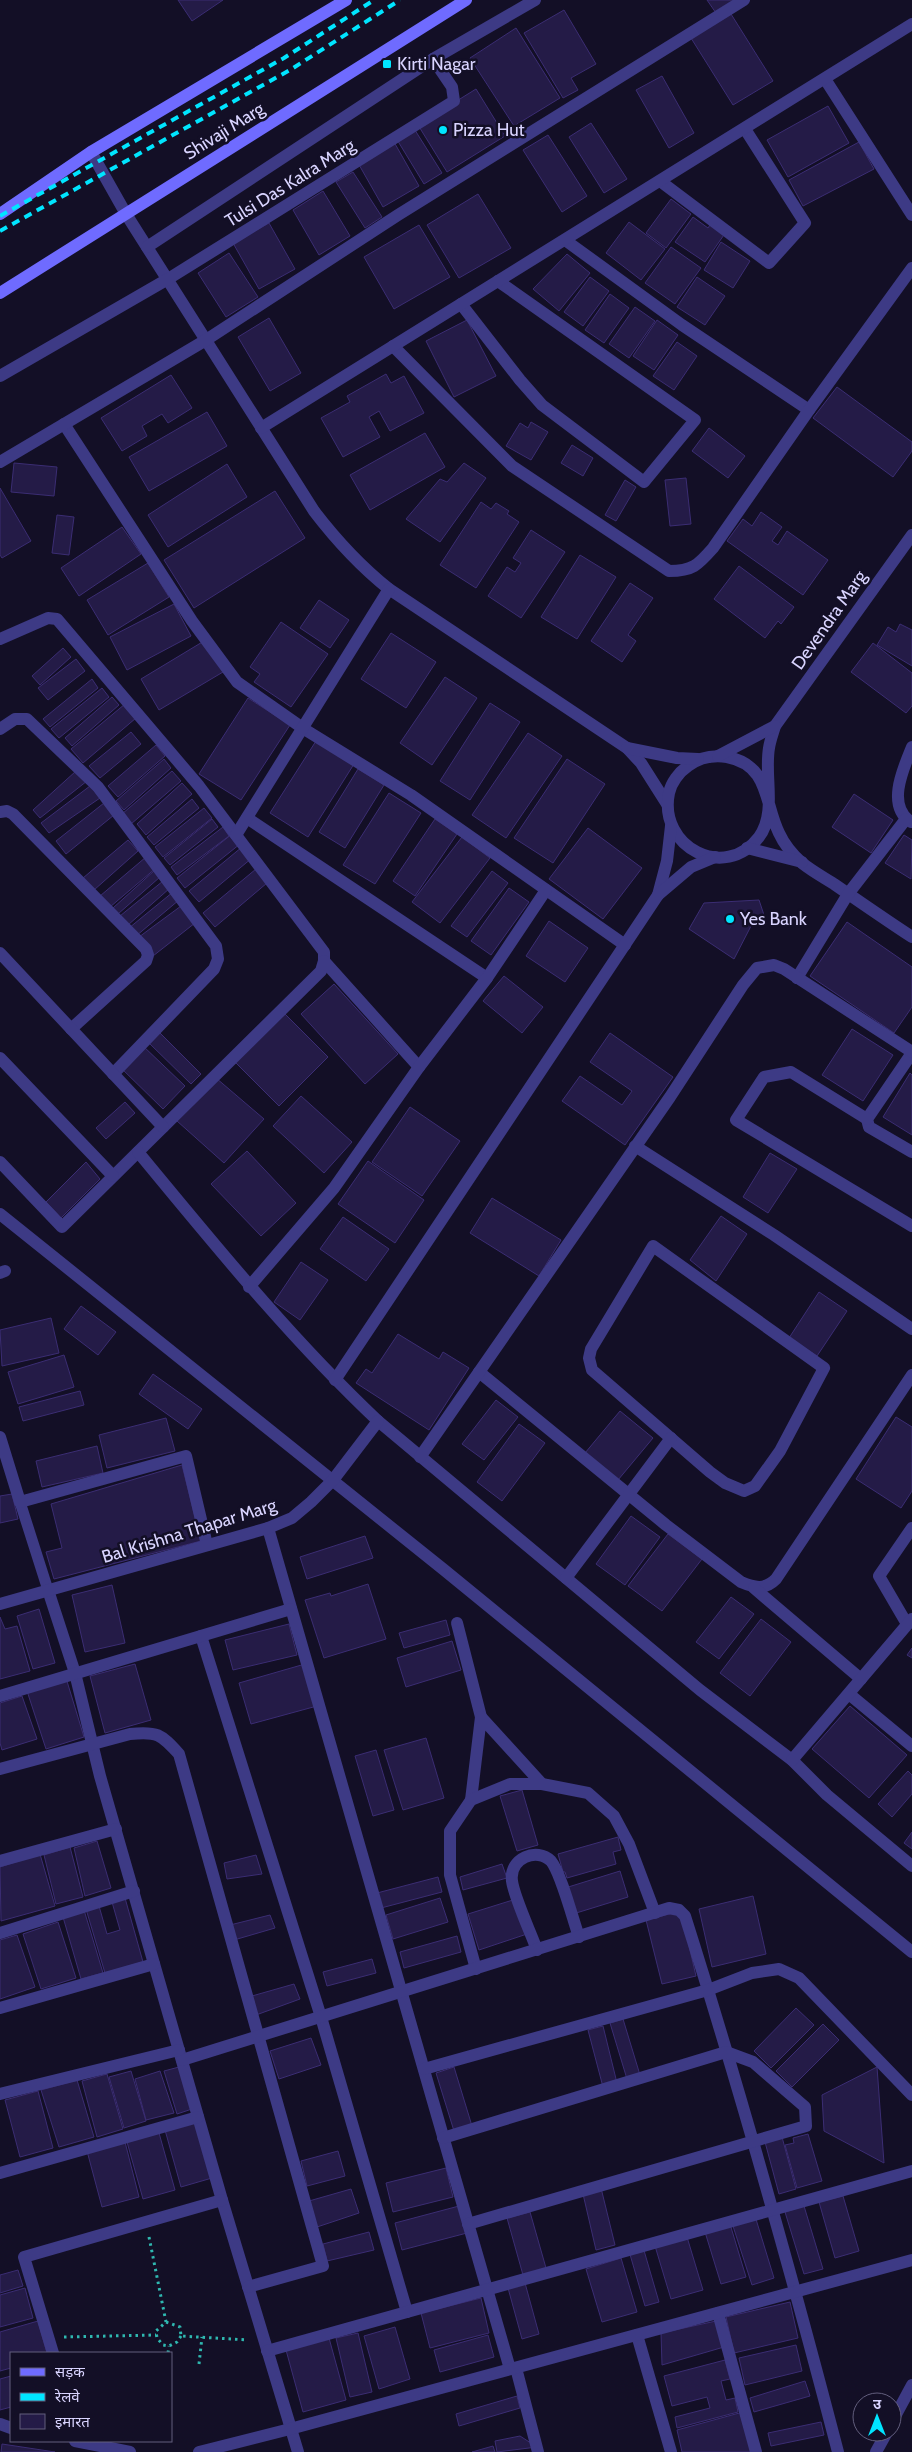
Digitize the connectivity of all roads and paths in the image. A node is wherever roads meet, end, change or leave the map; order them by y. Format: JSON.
{"nodes":[{"id":1,"x":346,"y":0,"type":"edge"},
{"id":2,"x":466,"y":0,"type":"edge"},
{"id":3,"x":535,"y":0,"type":"edge"},
{"id":4,"x":744,"y":0,"type":"edge"},
{"id":5,"x":912,"y":24,"type":"edge"},
{"id":6,"x":433,"y":60,"type":"junction"},
{"id":7,"x":825,"y":80,"type":"junction"},
{"id":8,"x":745,"y":129,"type":"junction"},
{"id":9,"x":91,"y":152,"type":"junction"},
{"id":10,"x":660,"y":181,"type":"junction"},
{"id":11,"x":0,"y":214,"type":"edge"},
{"id":12,"x":126,"y":214,"type":"junction"},
{"id":13,"x":912,"y":215,"type":"edge"},
{"id":14,"x":565,"y":240,"type":"junction"},
{"id":15,"x":147,"y":247,"type":"junction"},
{"id":16,"x":912,"y":268,"type":"edge"},
{"id":17,"x":168,"y":280,"type":"junction"},
{"id":18,"x":498,"y":282,"type":"junction"},
{"id":19,"x":0,"y":293,"type":"edge"},
{"id":20,"x":461,"y":304,"type":"junction"},
{"id":21,"x":206,"y":340,"type":"junction"},
{"id":22,"x":393,"y":346,"type":"junction"},
{"id":23,"x":0,"y":376,"type":"edge"},
{"id":24,"x":809,"y":410,"type":"junction"},
{"id":25,"x":64,"y":424,"type":"junction"},
{"id":26,"x":261,"y":428,"type":"junction"},
{"id":27,"x":0,"y":462,"type":"edge"},
{"id":28,"x":912,"y":535,"type":"edge"},
{"id":29,"x":388,"y":589,"type":"junction"},
{"id":30,"x":0,"y":639,"type":"edge"},
{"id":31,"x":775,"y":726,"type":"junction"},
{"id":32,"x":0,"y":729,"type":"edge"},
{"id":33,"x":304,"y":729,"type":"junction"},
{"id":34,"x":912,"y":747,"type":"edge"},
{"id":35,"x":627,"y":748,"type":"junction"},
{"id":36,"x":718,"y":756,"type":"junction"},
{"id":37,"x":700,"y":759,"type":"junction"},
{"id":38,"x":768,"y":795,"type":"junction"},
{"id":39,"x":667,"y":804,"type":"junction"},
{"id":40,"x":0,"y":812,"type":"edge"},
{"id":41,"x":247,"y":818,"type":"junction"},
{"id":42,"x":909,"y":821,"type":"edge"},
{"id":43,"x":671,"y":826,"type":"junction"},
{"id":44,"x":236,"y":835,"type":"junction"},
{"id":45,"x":748,"y":848,"type":"junction"},
{"id":46,"x":715,"y":857,"type":"junction"},
{"id":47,"x":802,"y":862,"type":"junction"},
{"id":48,"x":546,"y":890,"type":"junction"},
{"id":49,"x":658,"y":894,"type":"junction"},
{"id":50,"x":848,"y":894,"type":"junction"},
{"id":51,"x":912,"y":937,"type":"edge"},
{"id":52,"x":625,"y":945,"type":"junction"},
{"id":53,"x":0,"y":953,"type":"edge"},
{"id":54,"x":324,"y":962,"type":"junction"},
{"id":55,"x":488,"y":978,"type":"junction"},
{"id":56,"x":797,"y":978,"type":"junction"},
{"id":57,"x":71,"y":1029,"type":"junction"},
{"id":58,"x":912,"y":1052,"type":"edge"},
{"id":59,"x":0,"y":1058,"type":"edge"},
{"id":60,"x":420,"y":1067,"type":"junction"},
{"id":61,"x":114,"y":1074,"type":"junction"},
{"id":62,"x":867,"y":1119,"type":"junction"},
{"id":63,"x":163,"y":1127,"type":"junction"},
{"id":64,"x":635,"y":1146,"type":"junction"},
{"id":65,"x":138,"y":1152,"type":"junction"},
{"id":66,"x":912,"y":1152,"type":"edge"},
{"id":67,"x":0,"y":1162,"type":"edge"},
{"id":68,"x":114,"y":1176,"type":"junction"},
{"id":69,"x":0,"y":1214,"type":"edge"},
{"id":70,"x":912,"y":1226,"type":"edge"},
{"id":71,"x":249,"y":1287,"type":"junction"},
{"id":72,"x":912,"y":1329,"type":"edge"},
{"id":73,"x":479,"y":1372,"type":"junction"},
{"id":74,"x":912,"y":1375,"type":"edge"},
{"id":75,"x":335,"y":1380,"type":"junction"},
{"id":76,"x":378,"y":1421,"type":"junction"},
{"id":77,"x":0,"y":1437,"type":"edge"},
{"id":78,"x":670,"y":1438,"type":"junction"},
{"id":79,"x":420,"y":1457,"type":"junction"},
{"id":80,"x":333,"y":1480,"type":"junction"},
{"id":81,"x":629,"y":1494,"type":"junction"},
{"id":82,"x":20,"y":1502,"type":"junction"},
{"id":83,"x":268,"y":1528,"type":"junction"},
{"id":84,"x":912,"y":1528,"type":"edge"},
{"id":85,"x":208,"y":1545,"type":"junction"},
{"id":86,"x":566,"y":1578,"type":"junction"},
{"id":87,"x":754,"y":1588,"type":"junction"},
{"id":88,"x":48,"y":1590,"type":"junction"},
{"id":89,"x":0,"y":1604,"type":"edge"},
{"id":90,"x":291,"y":1609,"type":"junction"},
{"id":91,"x":910,"y":1622,"type":"edge"},
{"id":92,"x":457,"y":1623,"type":"dead end"},
{"id":93,"x":201,"y":1636,"type":"junction"},
{"id":94,"x":75,"y":1673,"type":"junction"},
{"id":95,"x":861,"y":1679,"type":"junction"},
{"id":96,"x":849,"y":1694,"type":"junction"},
{"id":97,"x":0,"y":1696,"type":"edge"},
{"id":98,"x":481,"y":1717,"type":"junction"},
{"id":99,"x":93,"y":1744,"type":"junction"},
{"id":100,"x":912,"y":1746,"type":"edge"},
{"id":101,"x":792,"y":1760,"type":"junction"},
{"id":102,"x":0,"y":1769,"type":"edge"},
{"id":103,"x":542,"y":1784,"type":"junction"},
{"id":104,"x":471,"y":1800,"type":"junction"},
{"id":105,"x":116,"y":1829,"type":"junction"},
{"id":106,"x":0,"y":1861,"type":"edge"},
{"id":107,"x":912,"y":1866,"type":"edge"},
{"id":108,"x":134,"y":1891,"type":"junction"},
{"id":109,"x":655,"y":1913,"type":"junction"},
{"id":110,"x":0,"y":1933,"type":"edge"},
{"id":111,"x":579,"y":1936,"type":"junction"},
{"id":112,"x":537,"y":1950,"type":"junction"},
{"id":113,"x":912,"y":1952,"type":"edge"},
{"id":114,"x":154,"y":1964,"type":"junction"},
{"id":115,"x":476,"y":1969,"type":"junction"},
{"id":116,"x":708,"y":1990,"type":"junction"},
{"id":117,"x":401,"y":1992,"type":"junction"},
{"id":118,"x":0,"y":2008,"type":"edge"},
{"id":119,"x":321,"y":2017,"type":"junction"},
{"id":120,"x":257,"y":2037,"type":"junction"},
{"id":121,"x":726,"y":2052,"type":"junction"},
{"id":122,"x":180,"y":2055,"type":"junction"},
{"id":123,"x":424,"y":2069,"type":"junction"},
{"id":124,"x":0,"y":2094,"type":"edge"},
{"id":125,"x":912,"y":2095,"type":"edge"},
{"id":126,"x":198,"y":2118,"type":"junction"},
{"id":127,"x":443,"y":2138,"type":"junction"},
{"id":128,"x":753,"y":2141,"type":"junction"},
{"id":129,"x":912,"y":2171,"type":"edge"},
{"id":130,"x":0,"y":2173,"type":"edge"},
{"id":131,"x":222,"y":2200,"type":"junction"},
{"id":132,"x":772,"y":2209,"type":"junction"},
{"id":133,"x":146,"y":2221,"type":"junction"},
{"id":134,"x":468,"y":2224,"type":"junction"},
{"id":135,"x":912,"y":2260,"type":"edge"},
{"id":136,"x":248,"y":2287,"type":"junction"},
{"id":137,"x":487,"y":2289,"type":"junction"},
{"id":138,"x":796,"y":2291,"type":"junction"},
{"id":139,"x":407,"y":2312,"type":"junction"},
{"id":140,"x":718,"y":2313,"type":"junction"},
{"id":141,"x":166,"y":2322,"type":"junction"},
{"id":142,"x":637,"y":2334,"type":"junction"},
{"id":143,"x":156,"y":2335,"type":"junction"},
{"id":144,"x":181,"y":2336,"type":"junction"},
{"id":145,"x":202,"y":2337,"type":"junction"},
{"id":146,"x":48,"y":2338,"type":"junction"},
{"id":147,"x":169,"y":2346,"type":"junction"},
{"id":148,"x":265,"y":2346,"type":"junction"},
{"id":149,"x":53,"y":2352,"type":"edge"},
{"id":150,"x":168,"y":2352,"type":"edge"},
{"id":151,"x":199,"y":2364,"type":"dead end"},
{"id":152,"x":513,"y":2368,"type":"junction"},
{"id":153,"x":912,"y":2386,"type":"edge"},
{"id":154,"x":902,"y":2404,"type":"edge"},
{"id":155,"x":290,"y":2429,"type":"junction"},
{"id":156,"x":82,"y":2442,"type":"edge"},
{"id":157,"x":130,"y":2452,"type":"edge"},
{"id":158,"x":199,"y":2452,"type":"edge"},
{"id":159,"x":298,"y":2452,"type":"edge"},
{"id":160,"x":538,"y":2452,"type":"edge"},
{"id":161,"x":671,"y":2452,"type":"edge"},
{"id":162,"x":756,"y":2452,"type":"edge"},
{"id":163,"x":838,"y":2452,"type":"edge"}],
"edges":[{"from":1,"to":9,"type":"main road"},
{"from":2,"to":12,"type":"main road","name":"Shivaji Marg"},
{"from":3,"to":6,"type":"street"},
{"from":4,"to":21,"type":"street"},
{"from":5,"to":7,"type":"street"},
{"from":6,"to":15,"type":"street"},
{"from":6,"to":17,"type":"street","name":"Tulsi Das Kalra Marg"},
{"from":7,"to":8,"type":"street"},
{"from":7,"to":13,"type":"street"},
{"from":8,"to":10,"type":"street"},
{"from":8,"to":10,"type":"street"},
{"from":9,"to":11,"type":"main road"},
{"from":9,"to":12,"type":"street"},
{"from":10,"to":14,"type":"street"},
{"from":12,"to":15,"type":"street"},
{"from":12,"to":19,"type":"main road","name":"Shivaji Marg"},
{"from":14,"to":18,"type":"street"},
{"from":14,"to":24,"type":"street"},
{"from":15,"to":17,"type":"street"},
{"from":16,"to":24,"type":"street"},
{"from":17,"to":21,"type":"street"},
{"from":17,"to":23,"type":"street","name":"Tulsi Das Kalra Marg"},
{"from":18,"to":20,"type":"street"},
{"from":18,"to":20,"type":"street"},
{"from":20,"to":22,"type":"street"},
{"from":21,"to":25,"type":"street"},
{"from":21,"to":26,"type":"street"},
{"from":22,"to":24,"type":"street"},
{"from":22,"to":26,"type":"street"},
{"from":25,"to":27,"type":"street"},
{"from":25,"to":33,"type":"street"},
{"from":26,"to":29,"type":"street"},
{"from":28,"to":31,"type":"street","name":"Devendra Marg"},
{"from":29,"to":33,"type":"street"},
{"from":29,"to":35,"type":"street"},
{"from":30,"to":44,"type":"street"},
{"from":31,"to":36,"type":"street","name":"Devendra Marg"},
{"from":31,"to":38,"type":"street","name":"Devendra Marg"},
{"from":32,"to":61,"type":"street"},
{"from":33,"to":41,"type":"street"},
{"from":33,"to":48,"type":"street"},
{"from":34,"to":42,"type":"street"},
{"from":35,"to":37,"type":"street"},
{"from":35,"to":39,"type":"street"},
{"from":36,"to":37,"type":"street"},
{"from":36,"to":38,"type":"street"},
{"from":37,"to":39,"type":"street"},
{"from":38,"to":45,"type":"street"},
{"from":38,"to":47,"type":"street"},
{"from":39,"to":43,"type":"street"},
{"from":40,"to":57,"type":"street"},
{"from":41,"to":44,"type":"street"},
{"from":41,"to":55,"type":"street"},
{"from":42,"to":50,"type":"street"},
{"from":43,"to":46,"type":"street"},
{"from":43,"to":49,"type":"street"},
{"from":44,"to":54,"type":"street"},
{"from":45,"to":46,"type":"street"},
{"from":45,"to":47,"type":"street"},
{"from":46,"to":49,"type":"street"},
{"from":47,"to":50,"type":"street"},
{"from":48,"to":52,"type":"street"},
{"from":48,"to":55,"type":"street"},
{"from":49,"to":52,"type":"street"},
{"from":50,"to":51,"type":"street"},
{"from":50,"to":56,"type":"street"},
{"from":52,"to":75,"type":"street"},
{"from":53,"to":57,"type":"street"},
{"from":54,"to":60,"type":"street"},
{"from":54,"to":63,"type":"street"},
{"from":55,"to":60,"type":"street"},
{"from":56,"to":58,"type":"street"},
{"from":56,"to":64,"type":"street"},
{"from":57,"to":61,"type":"street"},
{"from":58,"to":62,"type":"street"},
{"from":59,"to":68,"type":"street"},
{"from":60,"to":71,"type":"street"},
{"from":61,"to":63,"type":"street"},
{"from":62,"to":66,"type":"street"},
{"from":62,"to":70,"type":"street"},
{"from":63,"to":65,"type":"street"},
{"from":64,"to":72,"type":"street"},
{"from":64,"to":73,"type":"street"},
{"from":65,"to":68,"type":"street"},
{"from":65,"to":71,"type":"street"},
{"from":67,"to":68,"type":"street"},
{"from":69,"to":80,"type":"street"},
{"from":71,"to":75,"type":"street"},
{"from":73,"to":79,"type":"street"},
{"from":73,"to":81,"type":"street"},
{"from":74,"to":87,"type":"street"},
{"from":75,"to":76,"type":"street"},
{"from":76,"to":79,"type":"street"},
{"from":76,"to":80,"type":"street","name":"Bal Krishna Thapar Marg"},
{"from":77,"to":82,"type":"street"},
{"from":78,"to":78,"type":"street"},
{"from":78,"to":81,"type":"street"},
{"from":79,"to":86,"type":"street"},
{"from":80,"to":83,"type":"street","name":"Bal Krishna Thapar Marg"},
{"from":80,"to":113,"type":"street"},
{"from":81,"to":86,"type":"street"},
{"from":81,"to":87,"type":"street"},
{"from":82,"to":85,"type":"street"},
{"from":82,"to":88,"type":"lane"},
{"from":83,"to":85,"type":"street","name":"Bal Krishna Thapar Marg"},
{"from":83,"to":90,"type":"street"},
{"from":84,"to":91,"type":"street"},
{"from":85,"to":88,"type":"street","name":"Bal Krishna Thapar Marg"},
{"from":86,"to":101,"type":"street"},
{"from":87,"to":95,"type":"street"},
{"from":88,"to":89,"type":"street","name":"Bal Krishna Thapar Marg"},
{"from":88,"to":94,"type":"street"},
{"from":90,"to":93,"type":"street"},
{"from":90,"to":117,"type":"street"},
{"from":91,"to":95,"type":"street"},
{"from":92,"to":98,"type":"street"},
{"from":93,"to":94,"type":"street"},
{"from":93,"to":119,"type":"street"},
{"from":94,"to":97,"type":"street"},
{"from":94,"to":99,"type":"street"},
{"from":95,"to":96,"type":"street"},
{"from":96,"to":100,"type":"street"},
{"from":96,"to":101,"type":"street"},
{"from":98,"to":103,"type":"street"},
{"from":98,"to":104,"type":"street"},
{"from":99,"to":102,"type":"street"},
{"from":99,"to":105,"type":"street"},
{"from":99,"to":120,"type":"street"},
{"from":101,"to":107,"type":"street"},
{"from":103,"to":104,"type":"street"},
{"from":103,"to":109,"type":"street"},
{"from":104,"to":115,"type":"street"},
{"from":105,"to":106,"type":"street"},
{"from":105,"to":108,"type":"street"},
{"from":108,"to":110,"type":"street"},
{"from":108,"to":114,"type":"street"},
{"from":109,"to":111,"type":"street"},
{"from":109,"to":116,"type":"street"},
{"from":111,"to":112,"type":"street"},
{"from":111,"to":112,"type":"street"},
{"from":112,"to":115,"type":"street"},
{"from":114,"to":118,"type":"street"},
{"from":114,"to":122,"type":"street"},
{"from":115,"to":117,"type":"street"},
{"from":116,"to":121,"type":"street"},
{"from":116,"to":123,"type":"street"},
{"from":116,"to":125,"type":"street"},
{"from":117,"to":119,"type":"street"},
{"from":117,"to":123,"type":"street"},
{"from":119,"to":120,"type":"street"},
{"from":119,"to":139,"type":"street"},
{"from":120,"to":122,"type":"street"},
{"from":120,"to":136,"type":"street"},
{"from":121,"to":127,"type":"street"},
{"from":121,"to":128,"type":"street"},
{"from":121,"to":128,"type":"street"},
{"from":122,"to":124,"type":"street"},
{"from":122,"to":126,"type":"street"},
{"from":123,"to":127,"type":"street"},
{"from":126,"to":130,"type":"street"},
{"from":126,"to":131,"type":"street"},
{"from":127,"to":134,"type":"street"},
{"from":128,"to":132,"type":"street"},
{"from":128,"to":134,"type":"street"},
{"from":129,"to":132,"type":"street"},
{"from":131,"to":133,"type":"street"},
{"from":131,"to":136,"type":"street"},
{"from":132,"to":137,"type":"street"},
{"from":132,"to":138,"type":"street"},
{"from":133,"to":141,"type":"path"},
{"from":133,"to":146,"type":"street"},
{"from":134,"to":137,"type":"street"},
{"from":135,"to":138,"type":"street"},
{"from":136,"to":148,"type":"street"},
{"from":137,"to":139,"type":"street"},
{"from":137,"to":152,"type":"street"},
{"from":138,"to":140,"type":"street"},
{"from":138,"to":163,"type":"street"},
{"from":139,"to":148,"type":"street"},
{"from":140,"to":142,"type":"street"},
{"from":140,"to":162,"type":"street"},
{"from":141,"to":143,"type":"path"},
{"from":141,"to":144,"type":"path"},
{"from":142,"to":152,"type":"street"},
{"from":142,"to":161,"type":"street"},
{"from":143,"to":146,"type":"path"},
{"from":143,"to":147,"type":"path"},
{"from":144,"to":145,"type":"path"},
{"from":144,"to":147,"type":"path"},
{"from":145,"to":148,"type":"path"},
{"from":145,"to":151,"type":"path"},
{"from":146,"to":149,"type":"street"},
{"from":147,"to":150,"type":"path"},
{"from":148,"to":155,"type":"street"},
{"from":152,"to":155,"type":"street"},
{"from":152,"to":160,"type":"street"},
{"from":153,"to":154,"type":"street"},
{"from":155,"to":158,"type":"street"},
{"from":155,"to":159,"type":"street"},
{"from":156,"to":157,"type":"street"}]}
